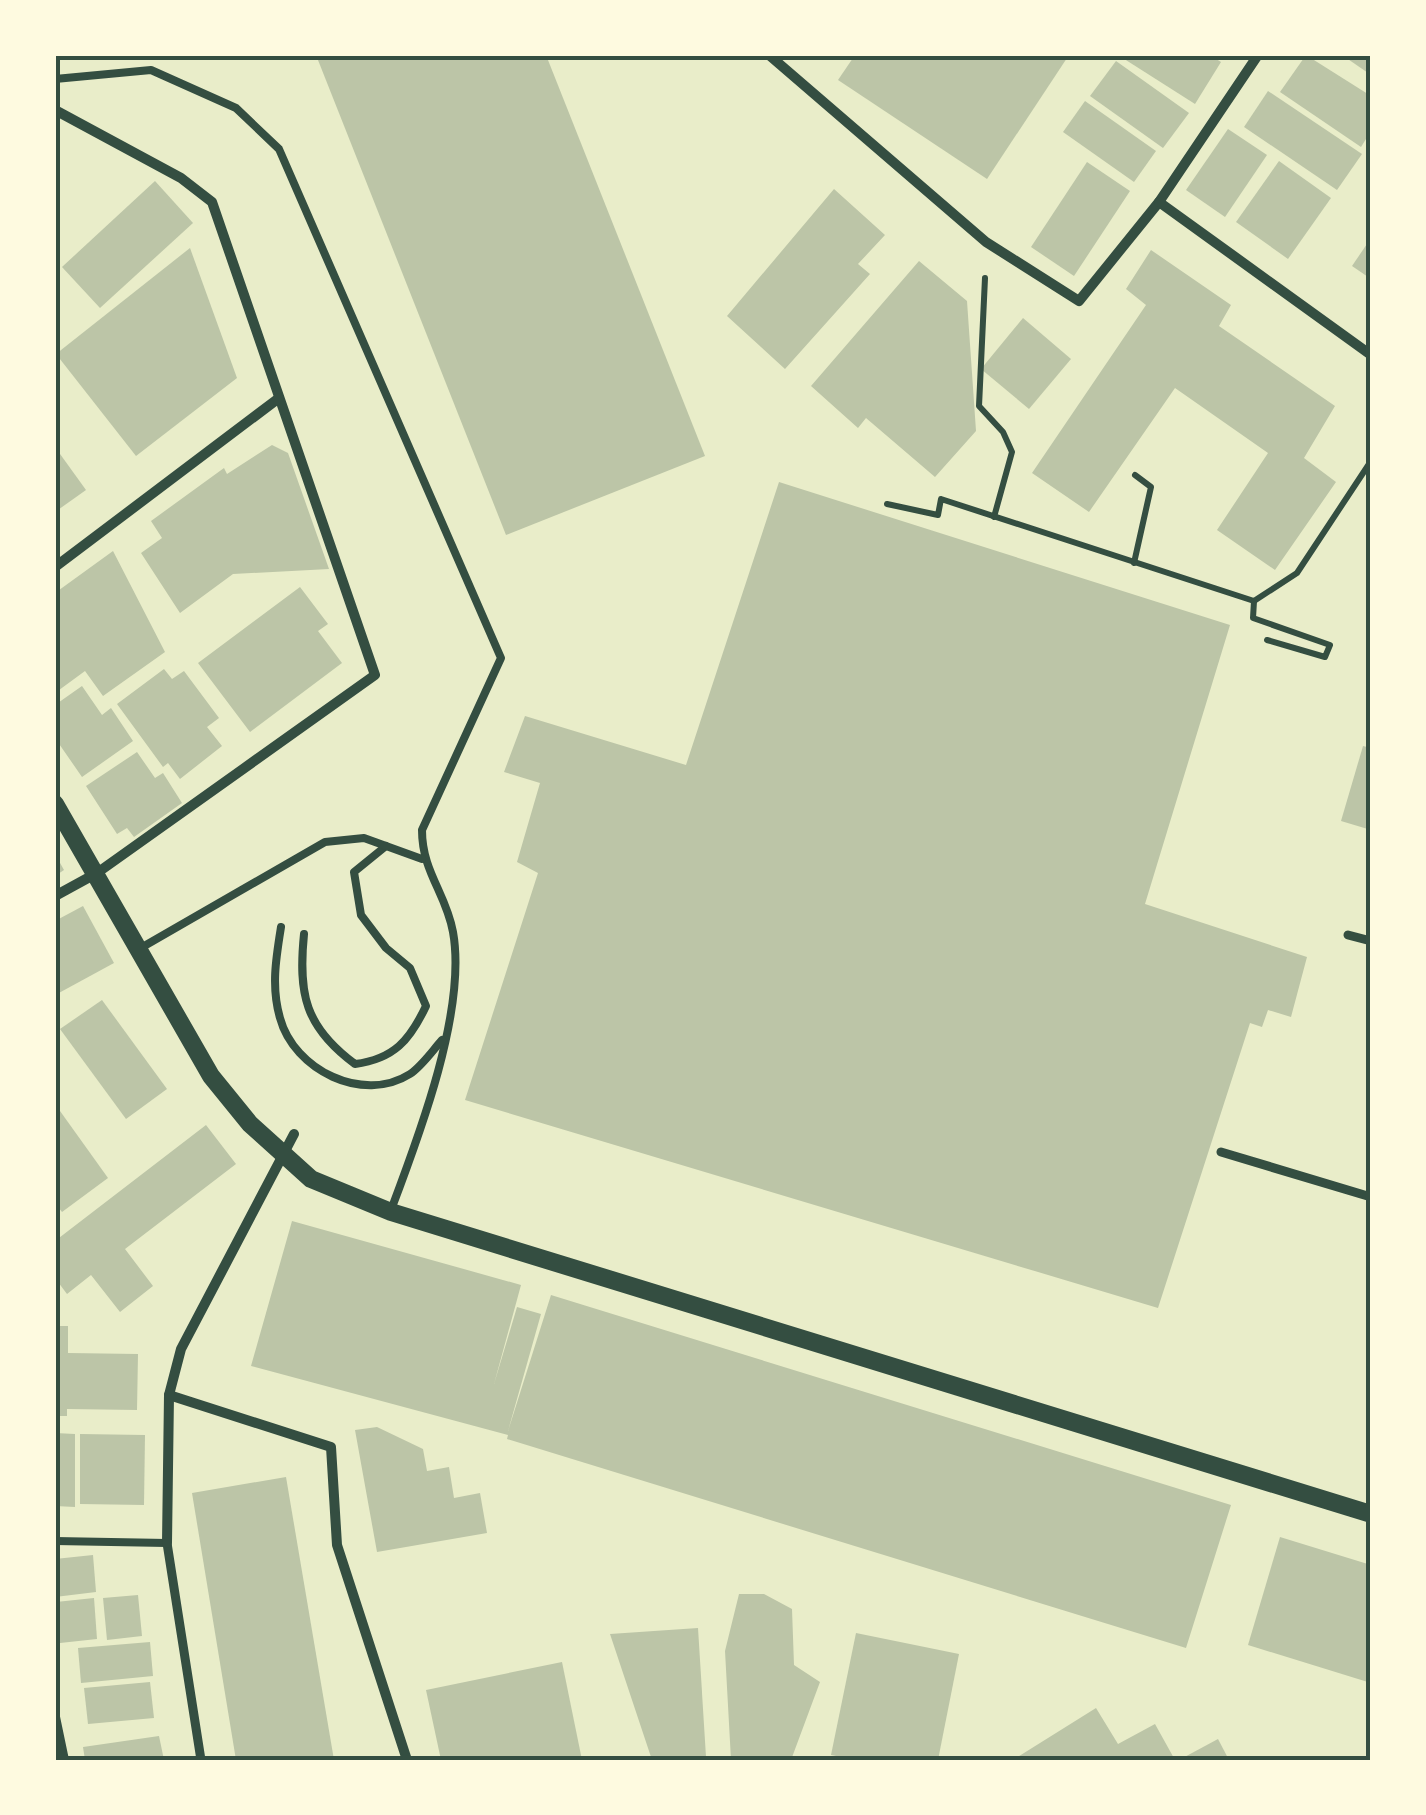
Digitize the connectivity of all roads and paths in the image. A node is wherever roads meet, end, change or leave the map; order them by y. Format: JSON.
{"nodes":[{"id":1,"x":769,"y":55,"type":"edge"},
{"id":2,"x":1258,"y":55,"type":"edge"},
{"id":3,"x":55,"y":79,"type":"edge"},
{"id":4,"x":55,"y":110,"type":"edge"},
{"id":5,"x":1159,"y":202,"type":"junction"},
{"id":6,"x":986,"y":242,"type":"junction"},
{"id":7,"x":1371,"y":354,"type":"edge"},
{"id":8,"x":279,"y":398,"type":"junction"},
{"id":9,"x":1371,"y":462,"type":"edge"},
{"id":10,"x":1134,"y":475,"type":"dead end"},
{"id":11,"x":887,"y":504,"type":"dead end"},
{"id":12,"x":994,"y":518,"type":"junction"},
{"id":13,"x":1134,"y":563,"type":"junction"},
{"id":14,"x":55,"y":567,"type":"edge"},
{"id":15,"x":1254,"y":601,"type":"junction"},
{"id":16,"x":1267,"y":640,"type":"dead end"},
{"id":17,"x":55,"y":804,"type":"edge"},
{"id":18,"x":386,"y":846,"type":"junction"},
{"id":19,"x":422,"y":859,"type":"junction"},
{"id":20,"x":97,"y":874,"type":"junction"},
{"id":21,"x":55,"y":896,"type":"edge"},
{"id":22,"x":281,"y":927,"type":"dead end"},
{"id":23,"x":304,"y":934,"type":"dead end"},
{"id":24,"x":1348,"y":934,"type":"dead end"},
{"id":25,"x":1371,"y":942,"type":"edge"},
{"id":26,"x":139,"y":949,"type":"junction"},
{"id":27,"x":442,"y":1040,"type":"junction"},
{"id":28,"x":294,"y":1134,"type":"dead end"},
{"id":29,"x":281,"y":1151,"type":"junction"},
{"id":30,"x":1221,"y":1152,"type":"dead end"},
{"id":31,"x":1371,"y":1197,"type":"edge"},
{"id":32,"x":391,"y":1212,"type":"junction"},
{"id":33,"x":169,"y":1395,"type":"junction"},
{"id":34,"x":1371,"y":1514,"type":"edge"},
{"id":35,"x":55,"y":1540,"type":"edge"},
{"id":36,"x":167,"y":1544,"type":"junction"},
{"id":37,"x":55,"y":1712,"type":"edge"},
{"id":38,"x":65,"y":1760,"type":"edge"},
{"id":39,"x":200,"y":1760,"type":"edge"},
{"id":40,"x":407,"y":1760,"type":"edge"}],
"edges":[{"from":1,"to":6,"type":"street"},
{"from":2,"to":5,"type":"street"},
{"from":3,"to":19,"type":"lane"},
{"from":4,"to":8,"type":"street"},
{"from":5,"to":6,"type":"street"},
{"from":5,"to":7,"type":"street"},
{"from":6,"to":12,"type":"path"},
{"from":8,"to":14,"type":"street"},
{"from":8,"to":20,"type":"street"},
{"from":9,"to":15,"type":"path"},
{"from":10,"to":13,"type":"path"},
{"from":11,"to":12,"type":"path"},
{"from":12,"to":13,"type":"path"},
{"from":13,"to":15,"type":"path"},
{"from":15,"to":16,"type":"path"},
{"from":17,"to":20,"type":"street"},
{"from":18,"to":19,"type":"lane"},
{"from":18,"to":23,"type":"lane"},
{"from":18,"to":26,"type":"lane"},
{"from":19,"to":27,"type":"lane"},
{"from":20,"to":21,"type":"street"},
{"from":20,"to":26,"type":"street"},
{"from":22,"to":27,"type":"lane"},
{"from":24,"to":25,"type":"street"},
{"from":26,"to":29,"type":"street"},
{"from":27,"to":32,"type":"lane"},
{"from":28,"to":29,"type":"street"},
{"from":29,"to":32,"type":"street"},
{"from":29,"to":33,"type":"street"},
{"from":30,"to":31,"type":"street"},
{"from":32,"to":34,"type":"street"},
{"from":33,"to":36,"type":"street"},
{"from":33,"to":40,"type":"street"},
{"from":35,"to":36,"type":"lane"},
{"from":36,"to":39,"type":"street"},
{"from":37,"to":38,"type":"lane"}]}
